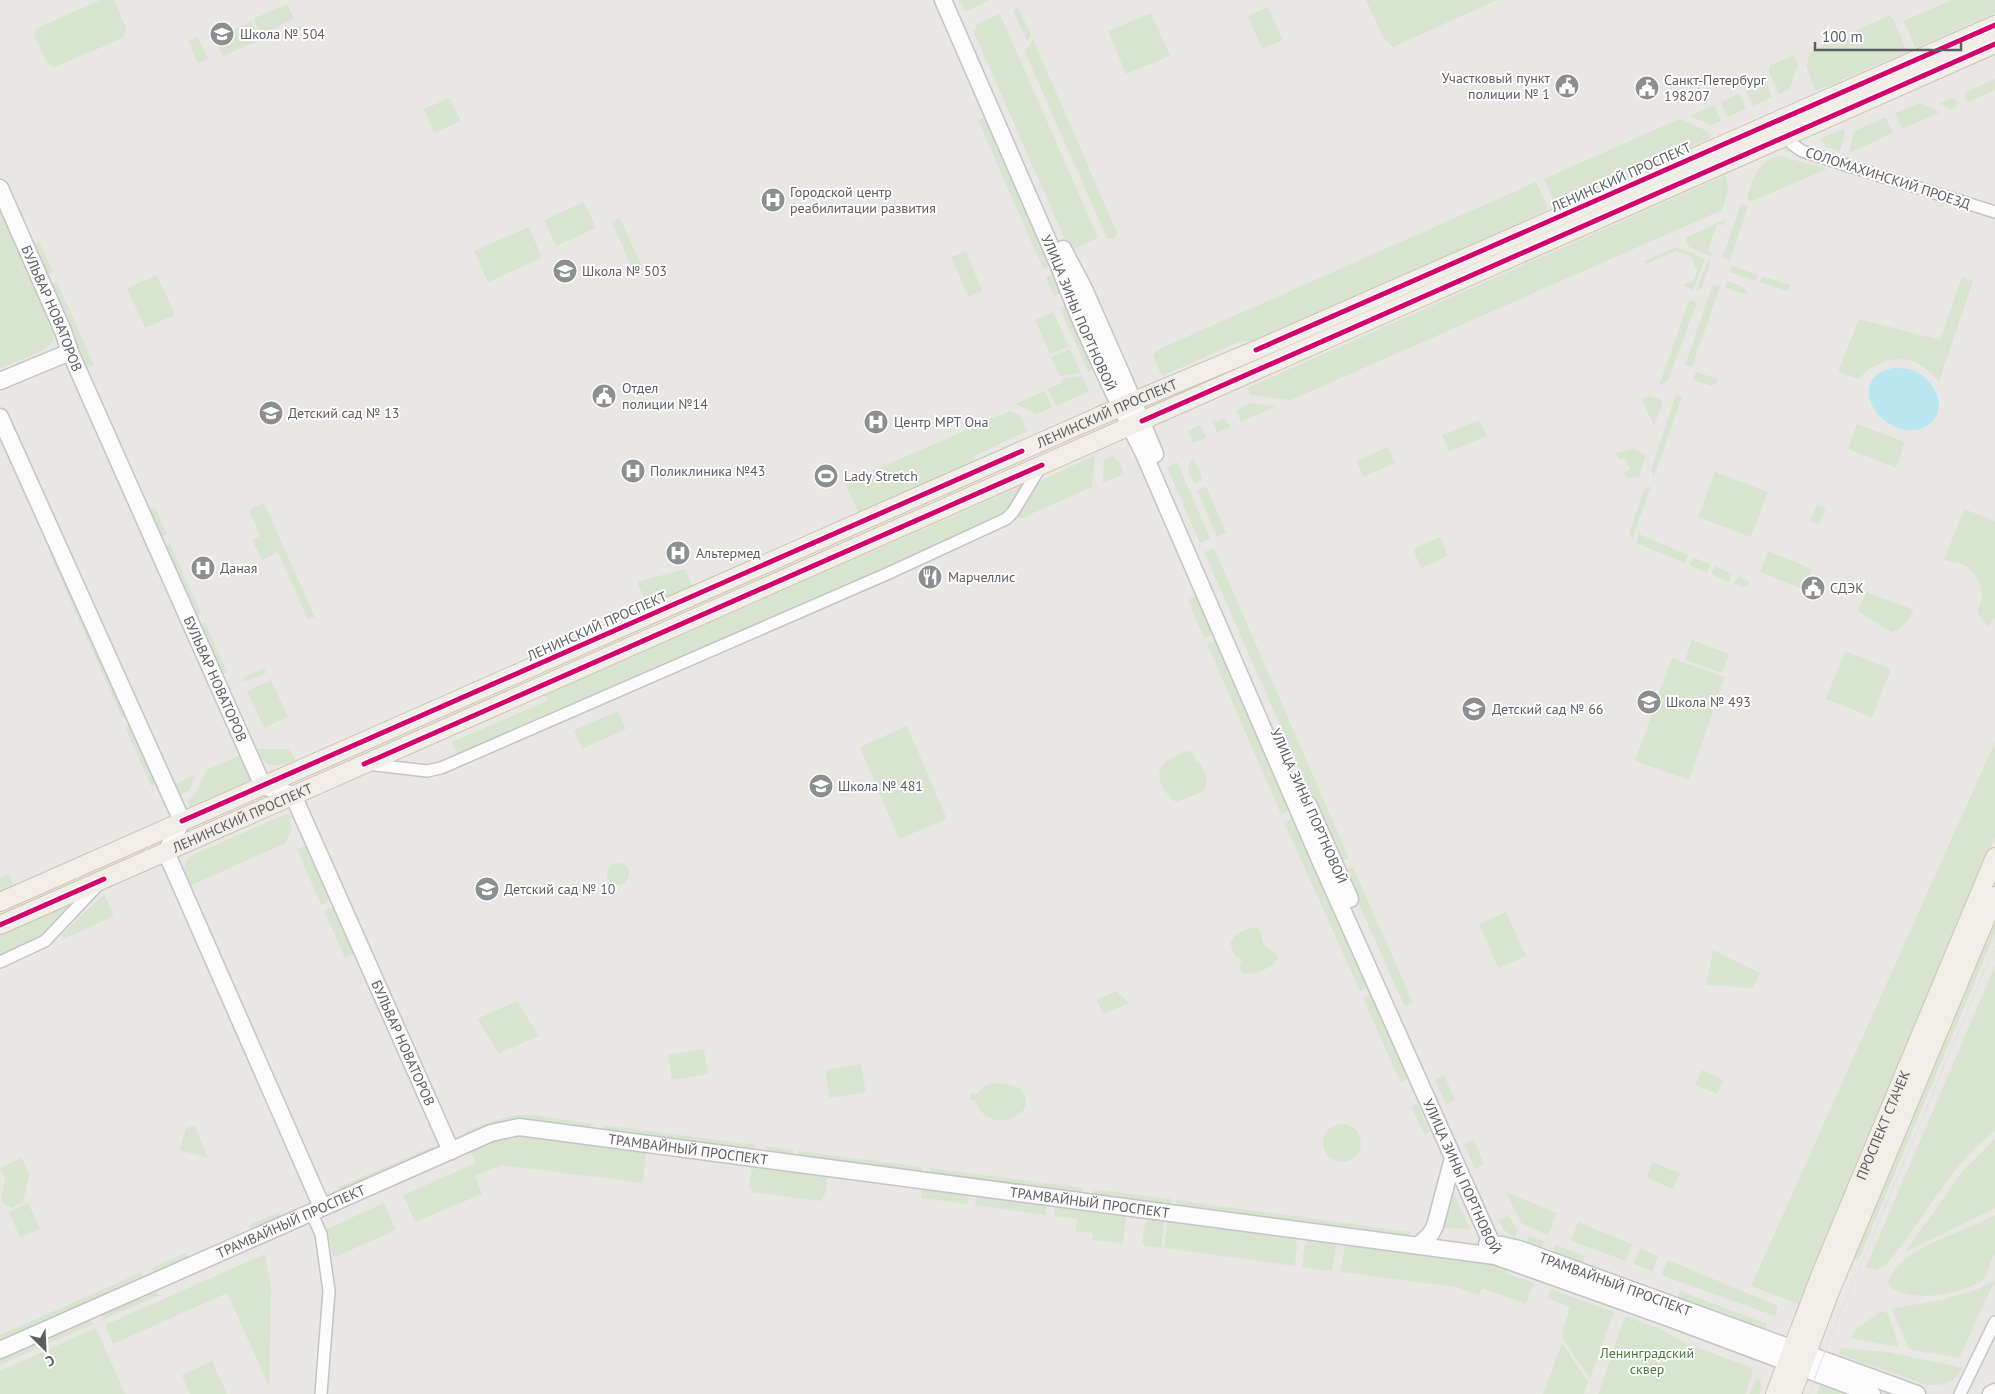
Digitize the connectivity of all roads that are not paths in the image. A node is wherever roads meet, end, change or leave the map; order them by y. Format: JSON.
{"nodes":[{"id":1,"x":942,"y":0,"type":"edge"},
{"id":2,"x":953,"y":0,"type":"edge"},
{"id":3,"x":1995,"y":25,"type":"edge"},
{"id":4,"x":1995,"y":44,"type":"edge"},
{"id":5,"x":1787,"y":136,"type":"junction"},
{"id":6,"x":0,"y":188,"type":"edge"},
{"id":7,"x":1995,"y":212,"type":"edge"},
{"id":8,"x":70,"y":352,"type":"junction"},
{"id":9,"x":0,"y":381,"type":"edge"},
{"id":10,"x":1127,"y":404,"type":"junction"},
{"id":11,"x":0,"y":417,"type":"edge"},
{"id":12,"x":1136,"y":423,"type":"junction"},
{"id":13,"x":1042,"y":464,"type":"junction"},
{"id":14,"x":364,"y":764,"type":"junction"},
{"id":15,"x":263,"y":786,"type":"junction"},
{"id":16,"x":293,"y":795,"type":"junction"},
{"id":17,"x":271,"y":805,"type":"junction"},
{"id":18,"x":182,"y":822,"type":"junction"},
{"id":19,"x":191,"y":841,"type":"junction"},
{"id":20,"x":166,"y":852,"type":"junction"},
{"id":21,"x":1995,"y":857,"type":"edge"},
{"id":22,"x":104,"y":879,"type":"junction"},
{"id":23,"x":1995,"y":896,"type":"edge"},
{"id":24,"x":0,"y":902,"type":"edge"},
{"id":25,"x":0,"y":925,"type":"edge"},
{"id":26,"x":0,"y":962,"type":"edge"},
{"id":27,"x":451,"y":1151,"type":"junction"},
{"id":28,"x":1453,"y":1158,"type":"junction"},
{"id":29,"x":317,"y":1210,"type":"junction"},
{"id":30,"x":1419,"y":1245,"type":"junction"},
{"id":31,"x":1499,"y":1249,"type":"junction"},
{"id":32,"x":1995,"y":1322,"type":"edge"},
{"id":33,"x":0,"y":1350,"type":"edge"},
{"id":34,"x":1796,"y":1359,"type":"junction"},
{"id":35,"x":1995,"y":1392,"type":"edge"},
{"id":36,"x":321,"y":1394,"type":"edge"},
{"id":37,"x":1774,"y":1394,"type":"edge"},
{"id":38,"x":1792,"y":1394,"type":"edge"},
{"id":39,"x":1872,"y":1394,"type":"edge"},
{"id":40,"x":1916,"y":1394,"type":"edge"},
{"id":41,"x":1960,"y":1394,"type":"edge"},
{"id":42,"x":1991,"y":1394,"type":"edge"}],
"edges":[{"from":1,"to":10,"type":"street","name":"УЛИЦА ЗИНЫ ПОРТНОВОЙ"},
{"from":2,"to":10,"type":"street","name":"УЛИЦА ЗИНЫ ПОРТНОВОЙ"},
{"from":3,"to":10,"type":"main road","name":"ЛЕНИНСКИЙ ПРОСПЕКТ"},
{"from":4,"to":5,"type":"main road","name":"ЛЕНИНСКИЙ ПРОСПЕКТ"},
{"from":5,"to":7,"type":"street","name":"СОЛОМАХИНСКИЙ ПРОЕЗД"},
{"from":5,"to":12,"type":"main road","name":"ЛЕНИНСКИЙ ПРОСПЕКТ"},
{"from":6,"to":8,"type":"street","name":"БУЛЬВАР НОВАТОРОВ"},
{"from":8,"to":9,"type":"street"},
{"from":8,"to":15,"type":"street","name":"БУЛЬВАР НОВАТОРОВ"},
{"from":10,"to":12,"type":"street","name":"УЛИЦА ЗИНЫ ПОРТНОВОЙ"},
{"from":10,"to":15,"type":"main road","name":"ЛЕНИНСКИЙ ПРОСПЕКТ"},
{"from":11,"to":18,"type":"street"},
{"from":12,"to":13,"type":"main road","name":"ЛЕНИНСКИЙ ПРОСПЕКТ"},
{"from":12,"to":28,"type":"street","name":"УЛИЦА ЗИНЫ ПОРТНОВОЙ"},
{"from":12,"to":31,"type":"street","name":"УЛИЦА ЗИНЫ ПОРТНОВОЙ"},
{"from":13,"to":14,"type":"main road","name":"ЛЕНИНСКИЙ ПРОСПЕКТ"},
{"from":13,"to":14,"type":"street"},
{"from":14,"to":16,"type":"main road","name":"ЛЕНИНСКИЙ ПРОСПЕКТ"},
{"from":15,"to":16,"type":"street"},
{"from":15,"to":17,"type":"main road"},
{"from":15,"to":18,"type":"main road","name":"ЛЕНИНСКИЙ ПРОСПЕКТ"},
{"from":16,"to":17,"type":"main road","name":"ЛЕНИНСКИЙ ПРОСПЕКТ"},
{"from":16,"to":27,"type":"street","name":"БУЛЬВАР НОВАТОРОВ"},
{"from":17,"to":19,"type":"main road","name":"ЛЕНИНСКИЙ ПРОСПЕКТ"},
{"from":18,"to":19,"type":"main road"},
{"from":18,"to":20,"type":"street"},
{"from":18,"to":24,"type":"main road","name":"ЛЕНИНСКИЙ ПРОСПЕКТ"},
{"from":19,"to":20,"type":"main road","name":"ЛЕНИНСКИЙ ПРОСПЕКТ"},
{"from":20,"to":22,"type":"main road","name":"ЛЕНИНСКИЙ ПРОСПЕКТ"},
{"from":20,"to":29,"type":"street"},
{"from":21,"to":34,"type":"main road","name":"ПРОСПЕКТ СТАЧЕК"},
{"from":22,"to":25,"type":"main road","name":"ЛЕНИНСКИЙ ПРОСПЕКТ"},
{"from":22,"to":26,"type":"street"},
{"from":23,"to":34,"type":"main road","name":"ПРОСПЕКТ СТАЧЕК"},
{"from":27,"to":29,"type":"street","name":"ТРАМВАЙНЫЙ ПРОСПЕКТ"},
{"from":27,"to":30,"type":"street","name":"ТРАМВАЙНЫЙ ПРОСПЕКТ"},
{"from":28,"to":30,"type":"street"},
{"from":28,"to":31,"type":"street","name":"УЛИЦА ЗИНЫ ПОРТНОВОЙ"},
{"from":29,"to":33,"type":"street","name":"ТРАМВАЙНЫЙ ПРОСПЕКТ"},
{"from":29,"to":36,"type":"street"},
{"from":30,"to":31,"type":"street","name":"ТРАМВАЙНЫЙ ПРОСПЕКТ"},
{"from":31,"to":34,"type":"street","name":"ТРАМВАЙНЫЙ ПРОСПЕКТ"},
{"from":32,"to":41,"type":"street"},
{"from":34,"to":37,"type":"main road","name":"ПРОСПЕКТ СТАЧЕК"},
{"from":34,"to":38,"type":"main road","name":"ПРОСПЕКТ СТАЧЕК"},
{"from":34,"to":39,"type":"street"},
{"from":34,"to":40,"type":"street"},
{"from":35,"to":42,"type":"street"}]}
